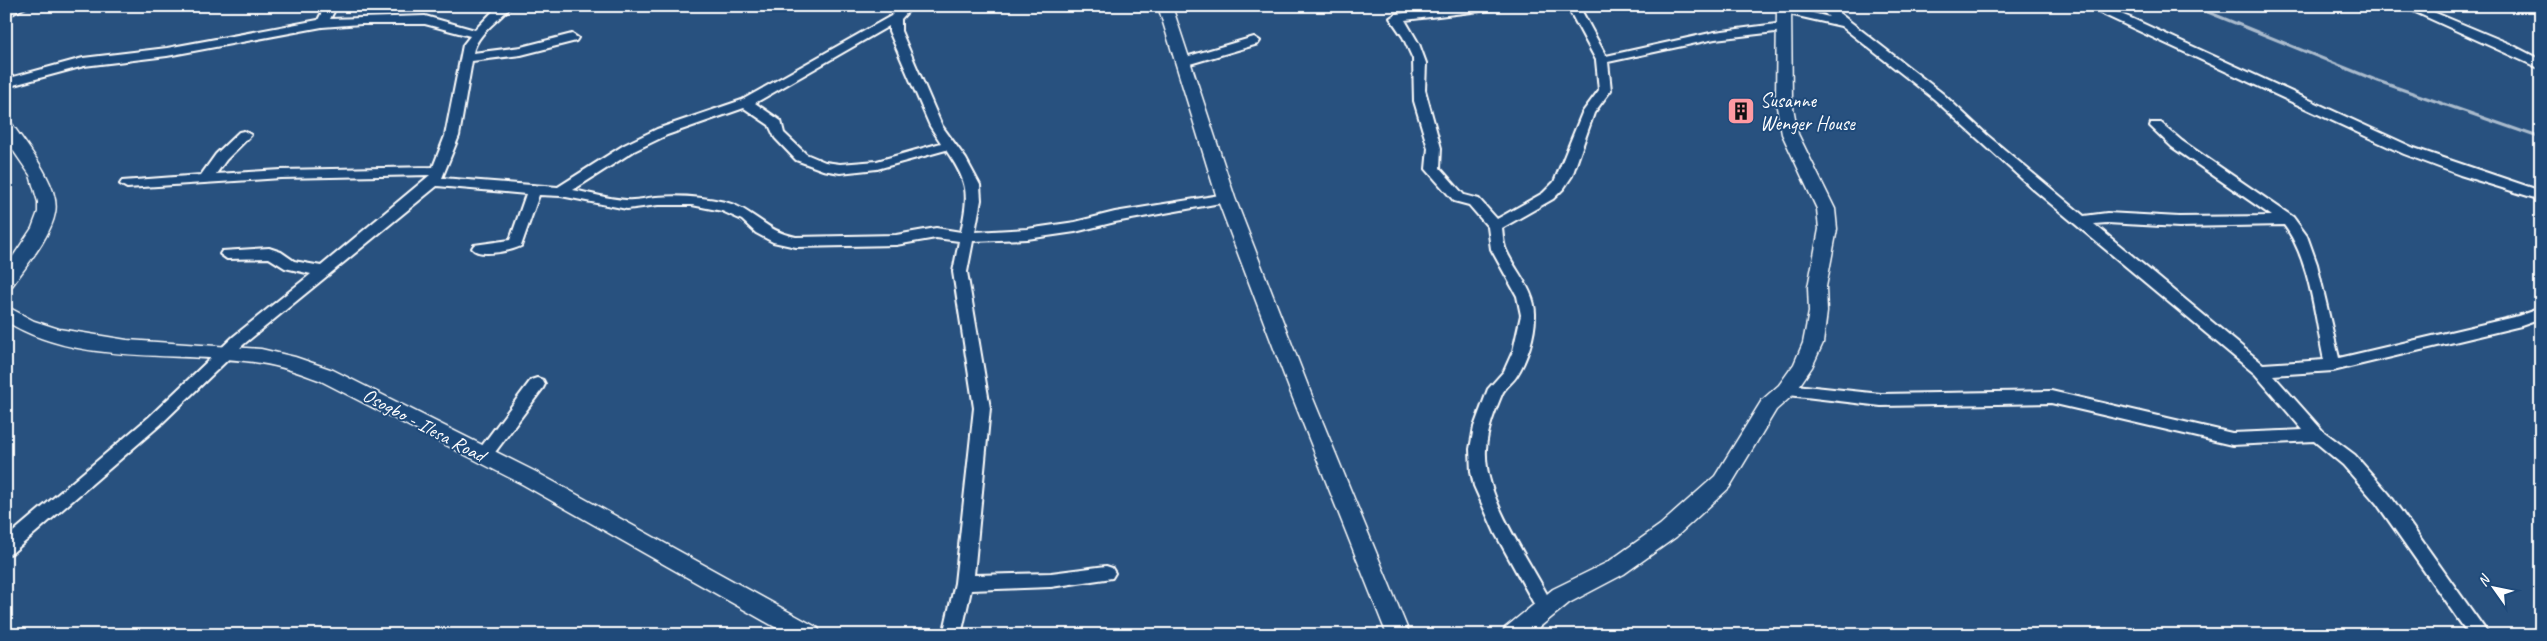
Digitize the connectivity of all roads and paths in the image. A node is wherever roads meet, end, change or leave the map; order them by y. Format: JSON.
{"nodes":[{"id":1,"x":22,"y":6,"type":"edge"},
{"id":2,"x":331,"y":6,"type":"edge"},
{"id":3,"x":505,"y":6,"type":"edge"},
{"id":4,"x":907,"y":6,"type":"edge"},
{"id":5,"x":1164,"y":6,"type":"edge"},
{"id":6,"x":1497,"y":6,"type":"edge"},
{"id":7,"x":1573,"y":6,"type":"edge"},
{"id":8,"x":1822,"y":6,"type":"edge"},
{"id":9,"x":2091,"y":6,"type":"edge"},
{"id":10,"x":2408,"y":6,"type":"edge"},
{"id":11,"x":6,"y":14,"type":"edge"},
{"id":12,"x":1784,"y":14,"type":"edge"},
{"id":13,"x":895,"y":18,"type":"junction"},
{"id":14,"x":322,"y":23,"type":"junction"},
{"id":15,"x":1845,"y":25,"type":"junction"},
{"id":16,"x":477,"y":34,"type":"junction"},
{"id":17,"x":572,"y":38,"type":"dead end"},
{"id":18,"x":1254,"y":41,"type":"dead end"},
{"id":19,"x":467,"y":58,"type":"junction"},
{"id":20,"x":1602,"y":60,"type":"junction"},
{"id":21,"x":1183,"y":62,"type":"junction"},
{"id":22,"x":2541,"y":65,"type":"edge"},
{"id":23,"x":6,"y":83,"type":"edge"},
{"id":24,"x":746,"y":103,"type":"junction"},
{"id":25,"x":2156,"y":126,"type":"dead end"},
{"id":26,"x":6,"y":127,"type":"edge"},
{"id":27,"x":244,"y":135,"type":"dead end"},
{"id":28,"x":947,"y":145,"type":"junction"},
{"id":29,"x":436,"y":176,"type":"junction"},
{"id":30,"x":205,"y":179,"type":"junction"},
{"id":31,"x":127,"y":184,"type":"dead end"},
{"id":32,"x":534,"y":191,"type":"junction"},
{"id":33,"x":561,"y":192,"type":"junction"},
{"id":34,"x":2541,"y":196,"type":"edge"},
{"id":35,"x":1226,"y":198,"type":"junction"},
{"id":36,"x":2288,"y":220,"type":"junction"},
{"id":37,"x":2082,"y":221,"type":"junction"},
{"id":38,"x":1495,"y":226,"type":"junction"},
{"id":39,"x":967,"y":237,"type":"junction"},
{"id":40,"x":478,"y":248,"type":"dead end"},
{"id":41,"x":226,"y":254,"type":"dead end"},
{"id":42,"x":322,"y":271,"type":"junction"},
{"id":43,"x":6,"y":282,"type":"edge"},
{"id":44,"x":6,"y":312,"type":"edge"},
{"id":45,"x":2541,"y":313,"type":"edge"},
{"id":46,"x":227,"y":352,"type":"junction"},
{"id":47,"x":2333,"y":365,"type":"junction"},
{"id":48,"x":2260,"y":370,"type":"junction"},
{"id":49,"x":537,"y":384,"type":"dead end"},
{"id":50,"x":1786,"y":390,"type":"junction"},
{"id":51,"x":2317,"y":435,"type":"junction"},
{"id":52,"x":484,"y":455,"type":"junction"},
{"id":53,"x":6,"y":548,"type":"edge"},
{"id":54,"x":1106,"y":573,"type":"dead end"},
{"id":55,"x":964,"y":583,"type":"junction"},
{"id":56,"x":1545,"y":608,"type":"junction"},
{"id":57,"x":810,"y":635,"type":"edge"},
{"id":58,"x":952,"y":635,"type":"edge"},
{"id":59,"x":1399,"y":635,"type":"edge"},
{"id":60,"x":1513,"y":635,"type":"edge"},
{"id":61,"x":2480,"y":635,"type":"edge"}],
"edges":[{"from":1,"to":11,"type":"street"},
{"from":2,"to":14,"type":"street"},
{"from":3,"to":16,"type":"street"},
{"from":4,"to":13,"type":"street"},
{"from":5,"to":21,"type":"main road"},
{"from":6,"to":38,"type":"street"},
{"from":7,"to":20,"type":"street"},
{"from":8,"to":15,"type":"street"},
{"from":9,"to":34,"type":"street"},
{"from":10,"to":22,"type":"street"},
{"from":12,"to":15,"type":"street"},
{"from":12,"to":20,"type":"street"},
{"from":12,"to":50,"type":"main road"},
{"from":13,"to":24,"type":"street"},
{"from":13,"to":28,"type":"street"},
{"from":14,"to":16,"type":"street"},
{"from":14,"to":23,"type":"street"},
{"from":15,"to":37,"type":"street"},
{"from":16,"to":19,"type":"street"},
{"from":17,"to":19,"type":"street"},
{"from":18,"to":21,"type":"street"},
{"from":19,"to":29,"type":"street"},
{"from":20,"to":38,"type":"street"},
{"from":21,"to":35,"type":"main road"},
{"from":24,"to":28,"type":"street"},
{"from":24,"to":33,"type":"street"},
{"from":25,"to":36,"type":"street"},
{"from":26,"to":43,"type":"main road"},
{"from":27,"to":30,"type":"street"},
{"from":28,"to":39,"type":"street"},
{"from":29,"to":30,"type":"street"},
{"from":29,"to":32,"type":"street"},
{"from":29,"to":42,"type":"street"},
{"from":30,"to":31,"type":"street"},
{"from":32,"to":33,"type":"street"},
{"from":32,"to":40,"type":"street"},
{"from":33,"to":39,"type":"street"},
{"from":35,"to":39,"type":"street"},
{"from":35,"to":59,"type":"main road"},
{"from":36,"to":37,"type":"street"},
{"from":36,"to":47,"type":"street"},
{"from":37,"to":48,"type":"street"},
{"from":38,"to":56,"type":"street"},
{"from":39,"to":55,"type":"street"},
{"from":41,"to":42,"type":"street"},
{"from":42,"to":46,"type":"street"},
{"from":44,"to":46,"type":"main road","name":"Osogbo - Ilesa Road"},
{"from":45,"to":47,"type":"street"},
{"from":46,"to":52,"type":"main road","name":"Osogbo - Ilesa Road"},
{"from":46,"to":53,"type":"street"},
{"from":47,"to":48,"type":"street"},
{"from":48,"to":51,"type":"street"},
{"from":49,"to":52,"type":"street"},
{"from":50,"to":51,"type":"street"},
{"from":50,"to":56,"type":"main road"},
{"from":51,"to":61,"type":"street"},
{"from":52,"to":57,"type":"main road","name":"Osogbo - Ilesa Road"},
{"from":54,"to":55,"type":"street"},
{"from":55,"to":58,"type":"street"},
{"from":56,"to":60,"type":"main road"}]}
